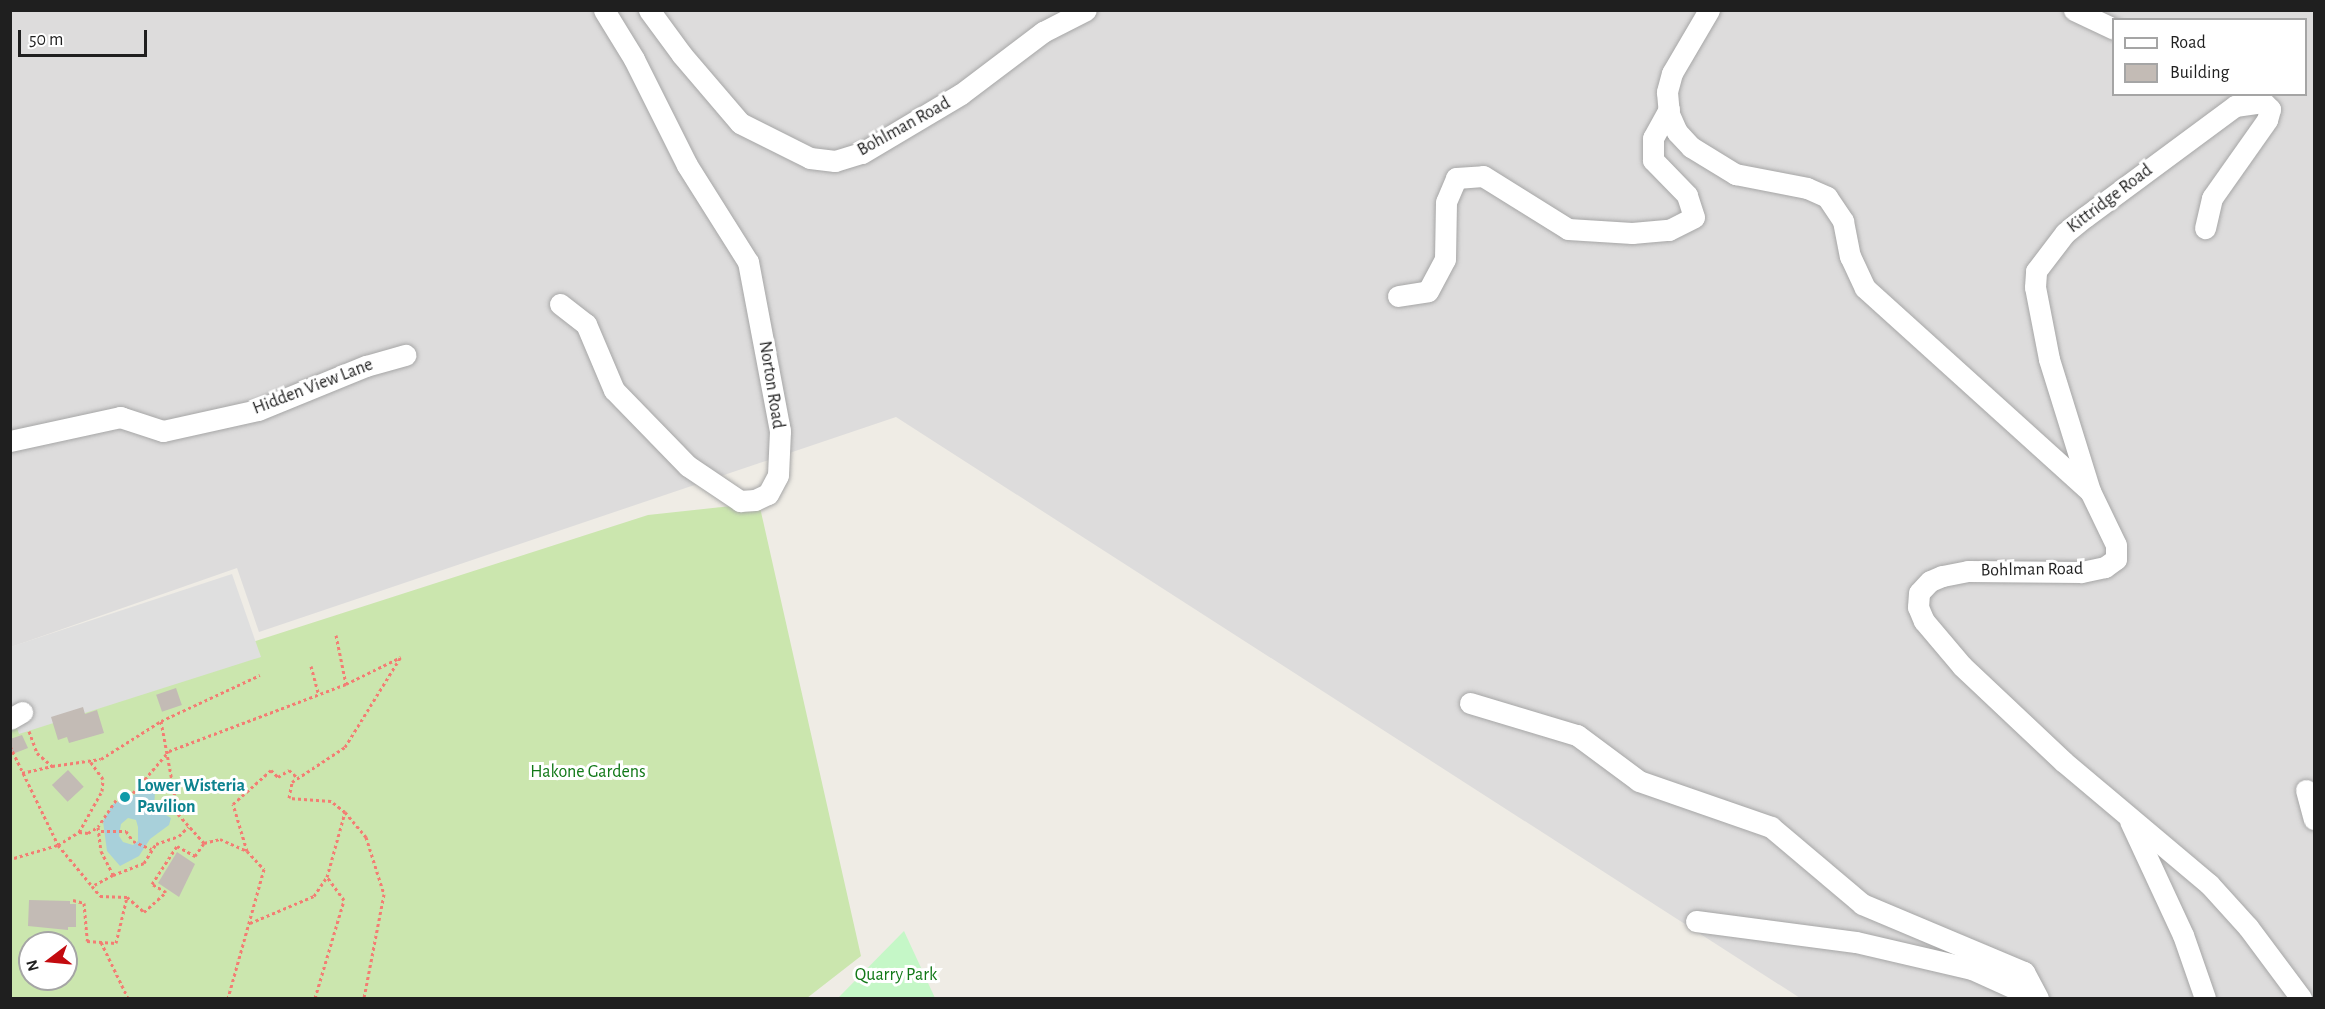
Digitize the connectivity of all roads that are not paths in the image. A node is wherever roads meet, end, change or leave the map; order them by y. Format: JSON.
{"nodes":[{"id":1,"x":604,"y":10,"type":"edge"},
{"id":2,"x":650,"y":10,"type":"edge"},
{"id":3,"x":1086,"y":10,"type":"edge"},
{"id":4,"x":1710,"y":10,"type":"edge"},
{"id":5,"x":2074,"y":10,"type":"edge"},
{"id":6,"x":2112,"y":28,"type":"edge"},
{"id":7,"x":2241,"y":98,"type":"edge"},
{"id":8,"x":1669,"y":109,"type":"junction"},
{"id":9,"x":2205,"y":228,"type":"dead end"},
{"id":10,"x":1398,"y":297,"type":"dead end"},
{"id":11,"x":560,"y":304,"type":"dead end"},
{"id":12,"x":405,"y":354,"type":"dead end"},
{"id":13,"x":10,"y":441,"type":"edge"},
{"id":14,"x":2090,"y":491,"type":"junction"},
{"id":15,"x":1470,"y":703,"type":"dead end"},
{"id":16,"x":2306,"y":790,"type":"dead end"},
{"id":17,"x":2127,"y":815,"type":"junction"},
{"id":18,"x":2314,"y":819,"type":"edge"},
{"id":19,"x":1696,"y":921,"type":"dead end"},
{"id":20,"x":2037,"y":999,"type":"edge"},
{"id":21,"x":2205,"y":999,"type":"edge"},
{"id":22,"x":2301,"y":999,"type":"edge"}],
"edges":[{"from":1,"to":11,"type":"street","name":"Norton Road"},
{"from":2,"to":3,"type":"street","name":"Bohlman Road"},
{"from":4,"to":8,"type":"street","name":"Bohlman Road"},
{"from":5,"to":6,"type":"street"},
{"from":7,"to":9,"type":"street","name":"Kittridge Road"},
{"from":7,"to":14,"type":"street","name":"Kittridge Road"},
{"from":8,"to":10,"type":"street"},
{"from":8,"to":14,"type":"street","name":"Bohlman Road"},
{"from":12,"to":13,"type":"street","name":"Hidden View Lane"},
{"from":14,"to":17,"type":"street","name":"Bohlman Road"},
{"from":15,"to":20,"type":"street"},
{"from":16,"to":18,"type":"street"},
{"from":17,"to":21,"type":"street"},
{"from":17,"to":22,"type":"street","name":"Bohlman Road"},
{"from":19,"to":20,"type":"street"}]}
